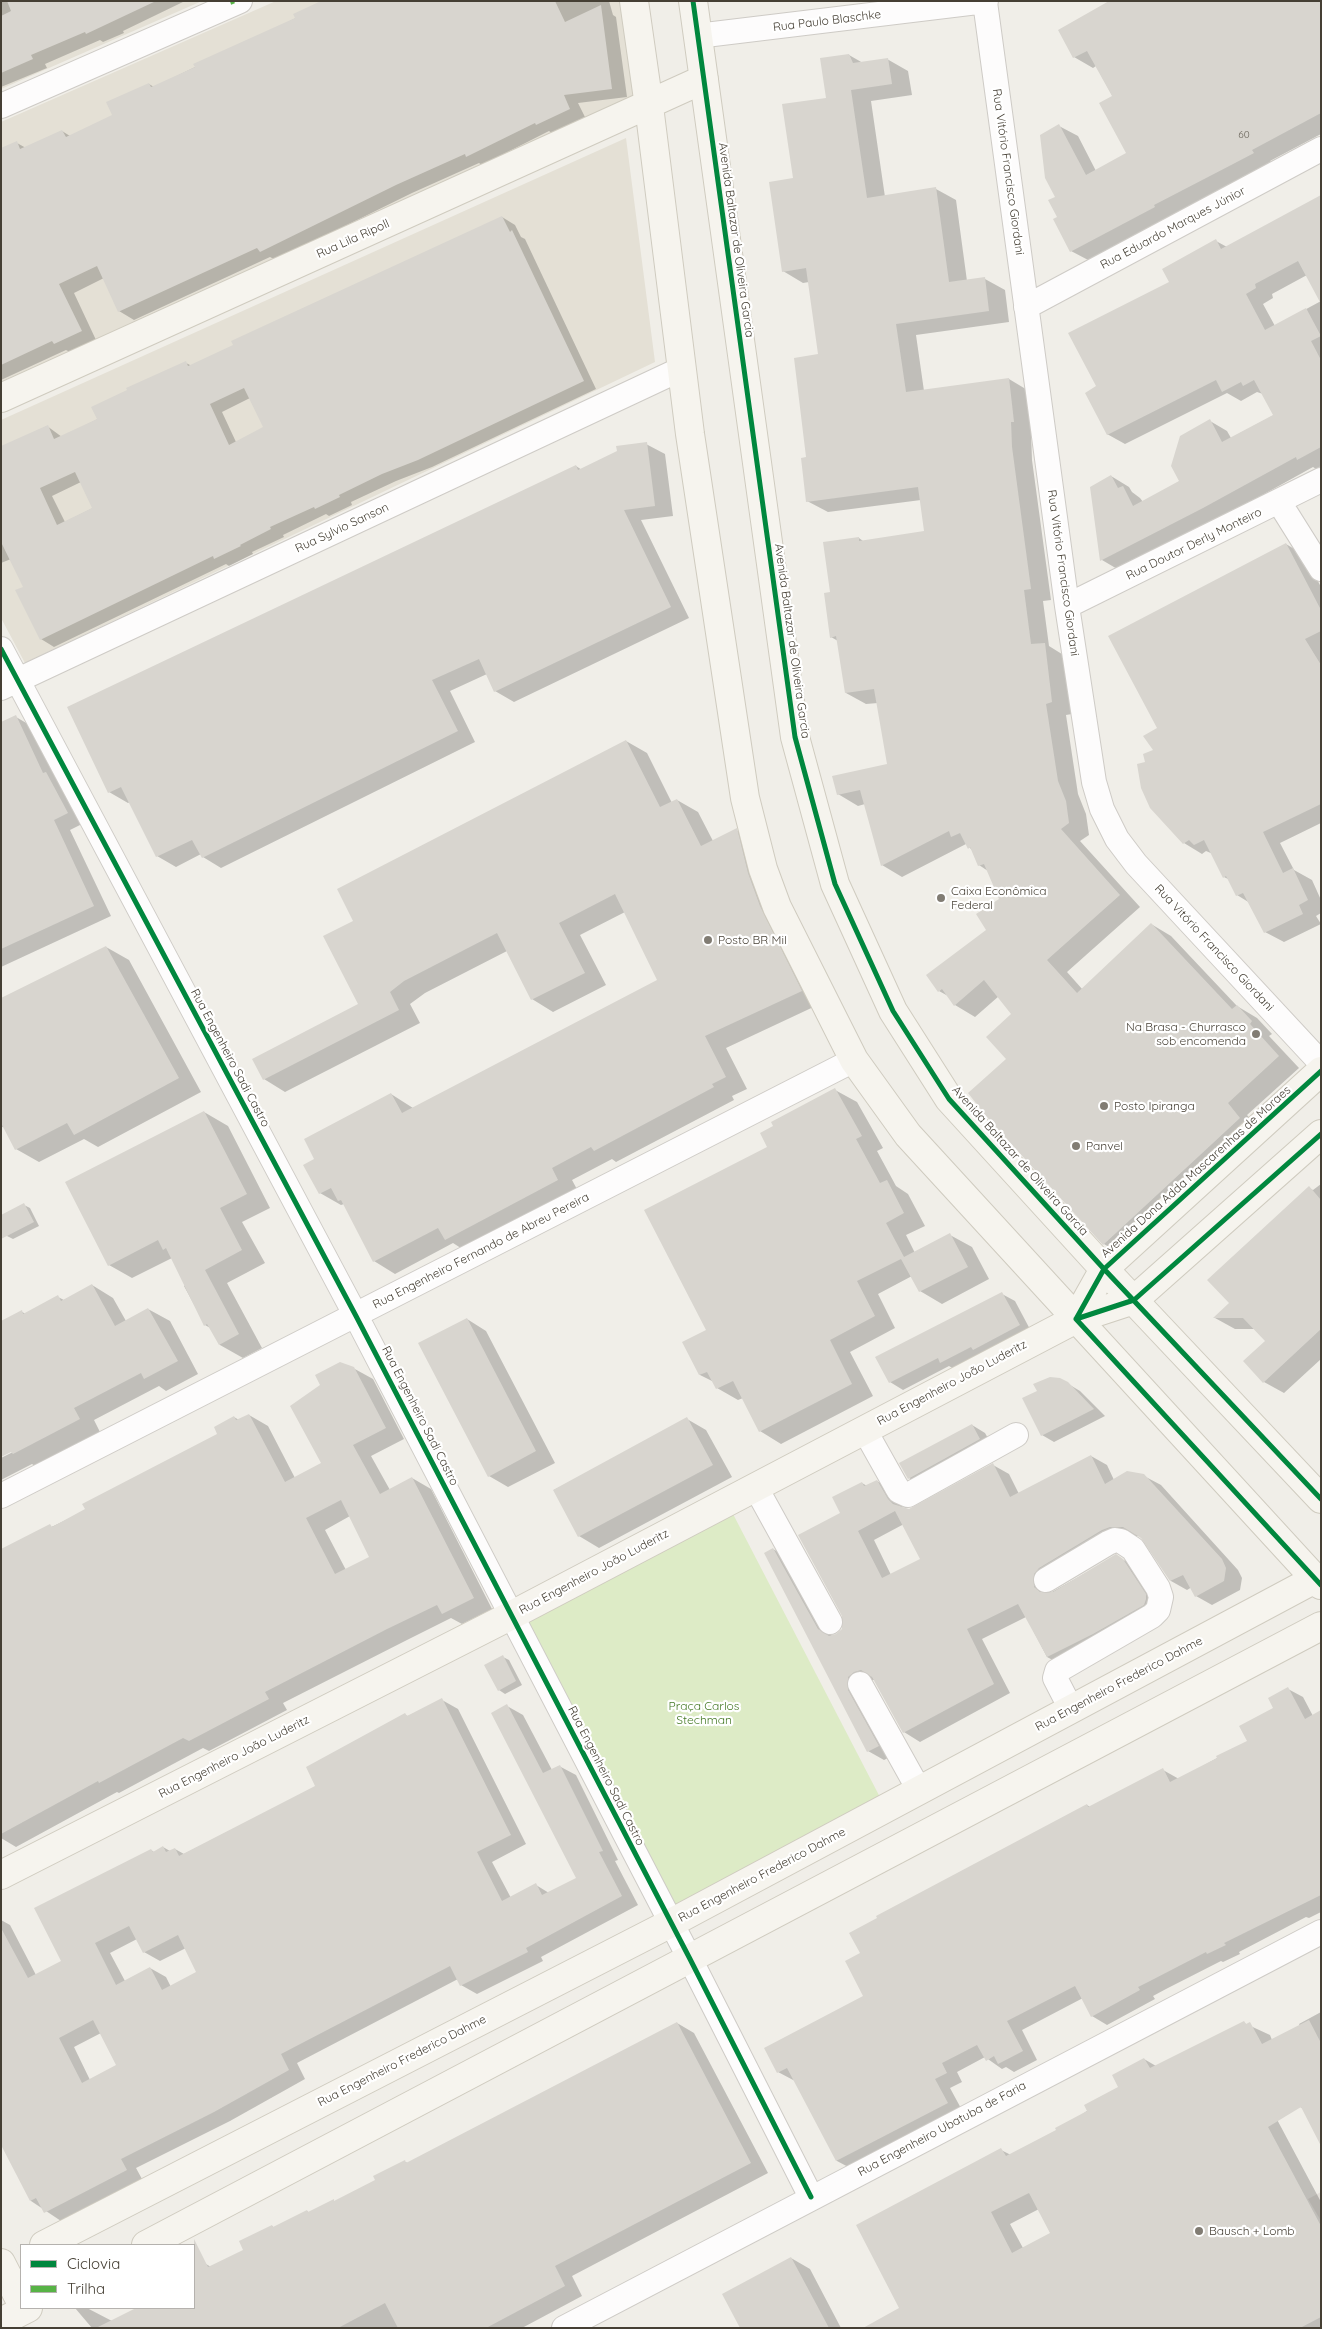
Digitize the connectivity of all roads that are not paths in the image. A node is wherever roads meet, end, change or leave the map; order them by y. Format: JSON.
{"nodes":[{"id":1,"x":634,"y":1,"type":"edge"},
{"id":2,"x":692,"y":1,"type":"edge"},
{"id":3,"x":235,"y":2,"type":"edge"},
{"id":4,"x":985,"y":2,"type":"edge"},
{"id":5,"x":697,"y":36,"type":"junction"},
{"id":6,"x":704,"y":79,"type":"junction"},
{"id":7,"x":1,"y":106,"type":"edge"},
{"id":8,"x":649,"y":106,"type":"junction"},
{"id":9,"x":1321,"y":149,"type":"edge"},
{"id":10,"x":1026,"y":307,"type":"junction"},
{"id":11,"x":683,"y":368,"type":"junction"},
{"id":12,"x":1,"y":398,"type":"edge"},
{"id":13,"x":1321,"y":480,"type":"edge"},
{"id":14,"x":1279,"y":502,"type":"junction"},
{"id":15,"x":1321,"y":569,"type":"edge"},
{"id":16,"x":1066,"y":606,"type":"junction"},
{"id":17,"x":1,"y":649,"type":"edge"},
{"id":18,"x":9,"y":684,"type":"edge"},
{"id":19,"x":854,"y":1060,"type":"junction"},
{"id":20,"x":1321,"y":1063,"type":"edge"},
{"id":21,"x":1321,"y":1071,"type":"edge"},
{"id":22,"x":1321,"y":1134,"type":"edge"},
{"id":23,"x":1104,"y":1269,"type":"junction"},
{"id":24,"x":1134,"y":1300,"type":"junction"},
{"id":25,"x":356,"y":1316,"type":"junction"},
{"id":26,"x":1076,"y":1319,"type":"junction"},
{"id":27,"x":864,"y":1429,"type":"junction"},
{"id":28,"x":1016,"y":1435,"type":"dead end"},
{"id":29,"x":755,"y":1486,"type":"junction"},
{"id":30,"x":1,"y":1496,"type":"edge"},
{"id":31,"x":1321,"y":1499,"type":"edge"},
{"id":32,"x":1046,"y":1580,"type":"dead end"},
{"id":33,"x":1318,"y":1582,"type":"edge"},
{"id":34,"x":512,"y":1616,"type":"junction"},
{"id":35,"x":830,"y":1622,"type":"dead end"},
{"id":36,"x":1321,"y":1626,"type":"edge"},
{"id":37,"x":860,"y":1684,"type":"dead end"},
{"id":38,"x":1071,"y":1709,"type":"junction"},
{"id":39,"x":919,"y":1790,"type":"junction"},
{"id":40,"x":1,"y":1875,"type":"edge"},
{"id":41,"x":671,"y":1923,"type":"junction"},
{"id":42,"x":1321,"y":1932,"type":"edge"},
{"id":43,"x":690,"y":1958,"type":"junction"},
{"id":44,"x":811,"y":2197,"type":"junction"},
{"id":45,"x":46,"y":2244,"type":"edge"},
{"id":46,"x":148,"y":2244,"type":"edge"},
{"id":47,"x":7,"y":2263,"type":"edge"},
{"id":48,"x":20,"y":2295,"type":"edge"},
{"id":49,"x":22,"y":2309,"type":"edge"},
{"id":50,"x":1,"y":2322,"type":"edge"},
{"id":51,"x":564,"y":2328,"type":"edge"}],
"edges":[{"from":1,"to":8,"type":"street"},
{"from":2,"to":5,"type":"street","name":"Avenida Baltazar de Oliveira Garcia"},
{"from":3,"to":7,"type":"street"},
{"from":4,"to":5,"type":"street","name":"Rua Paulo Blaschke"},
{"from":4,"to":10,"type":"street","name":"Rua Vitório Francisco Giordani"},
{"from":5,"to":6,"type":"street","name":"Avenida Baltazar de Oliveira Garcia"},
{"from":6,"to":8,"type":"street","name":"Rua Lila Ripoll"},
{"from":6,"to":23,"type":"street","name":"Avenida Baltazar de Oliveira Garcia"},
{"from":8,"to":11,"type":"street"},
{"from":8,"to":12,"type":"street","name":"Rua Lila Ripoll"},
{"from":9,"to":10,"type":"street","name":"Rua Eduardo Marques Júnior"},
{"from":10,"to":16,"type":"street","name":"Rua Vitório Francisco Giordani"},
{"from":11,"to":18,"type":"street","name":"Rua Sylvio Sanson"},
{"from":11,"to":19,"type":"street"},
{"from":13,"to":14,"type":"street","name":"Rua Doutor Derly Monteiro"},
{"from":14,"to":15,"type":"street"},
{"from":14,"to":16,"type":"street","name":"Rua Doutor Derly Monteiro"},
{"from":16,"to":20,"type":"street","name":"Rua Vitório Francisco Giordani"},
{"from":17,"to":18,"type":"street","name":"Rua Engenheiro Sadi Castro"},
{"from":18,"to":25,"type":"street","name":"Rua Engenheiro Sadi Castro"},
{"from":19,"to":25,"type":"street","name":"Rua Engenheiro Fernando de Abreu Pereira"},
{"from":19,"to":26,"type":"street"},
{"from":21,"to":23,"type":"street","name":"Avenida Dona Adda Mascarenhas de Moraes"},
{"from":22,"to":24,"type":"street"},
{"from":23,"to":24,"type":"street","name":"Avenida Baltazar de Oliveira Garcia"},
{"from":23,"to":26,"type":"street","name":"Avenida Dona Adda Mascarenhas de Moraes"},
{"from":24,"to":26,"type":"street","name":"Rua Engenheiro João Luderitz"},
{"from":24,"to":31,"type":"street","name":"Avenida Baltazar de Oliveira Garcia"},
{"from":25,"to":30,"type":"street","name":"Rua Engenheiro Fernando de Abreu Pereira"},
{"from":25,"to":34,"type":"street","name":"Rua Engenheiro Sadi Castro"},
{"from":26,"to":27,"type":"street","name":"Rua Engenheiro João Luderitz"},
{"from":26,"to":33,"type":"street"},
{"from":27,"to":28,"type":"street"},
{"from":27,"to":29,"type":"street","name":"Rua Engenheiro João Luderitz"},
{"from":29,"to":34,"type":"street","name":"Rua Engenheiro João Luderitz"},
{"from":29,"to":35,"type":"street"},
{"from":32,"to":38,"type":"street"},
{"from":33,"to":38,"type":"street","name":"Rua Engenheiro Frederico Dahme"},
{"from":34,"to":40,"type":"street","name":"Rua Engenheiro João Luderitz"},
{"from":34,"to":41,"type":"street","name":"Rua Engenheiro Sadi Castro"},
{"from":36,"to":43,"type":"street"},
{"from":37,"to":39,"type":"street"},
{"from":38,"to":39,"type":"street","name":"Rua Engenheiro Frederico Dahme"},
{"from":39,"to":41,"type":"street","name":"Rua Engenheiro Frederico Dahme"},
{"from":41,"to":43,"type":"street","name":"Rua Engenheiro Sadi Castro"},
{"from":41,"to":45,"type":"street","name":"Rua Engenheiro Frederico Dahme"},
{"from":42,"to":44,"type":"street","name":"Rua Engenheiro Ubatuba de Faria"},
{"from":43,"to":44,"type":"street","name":"Rua Engenheiro Sadi Castro"},
{"from":43,"to":46,"type":"street"},
{"from":44,"to":51,"type":"street","name":"Rua Engenheiro Ubatuba de Faria"},
{"from":47,"to":48,"type":"street"},
{"from":49,"to":50,"type":"street"}]}
